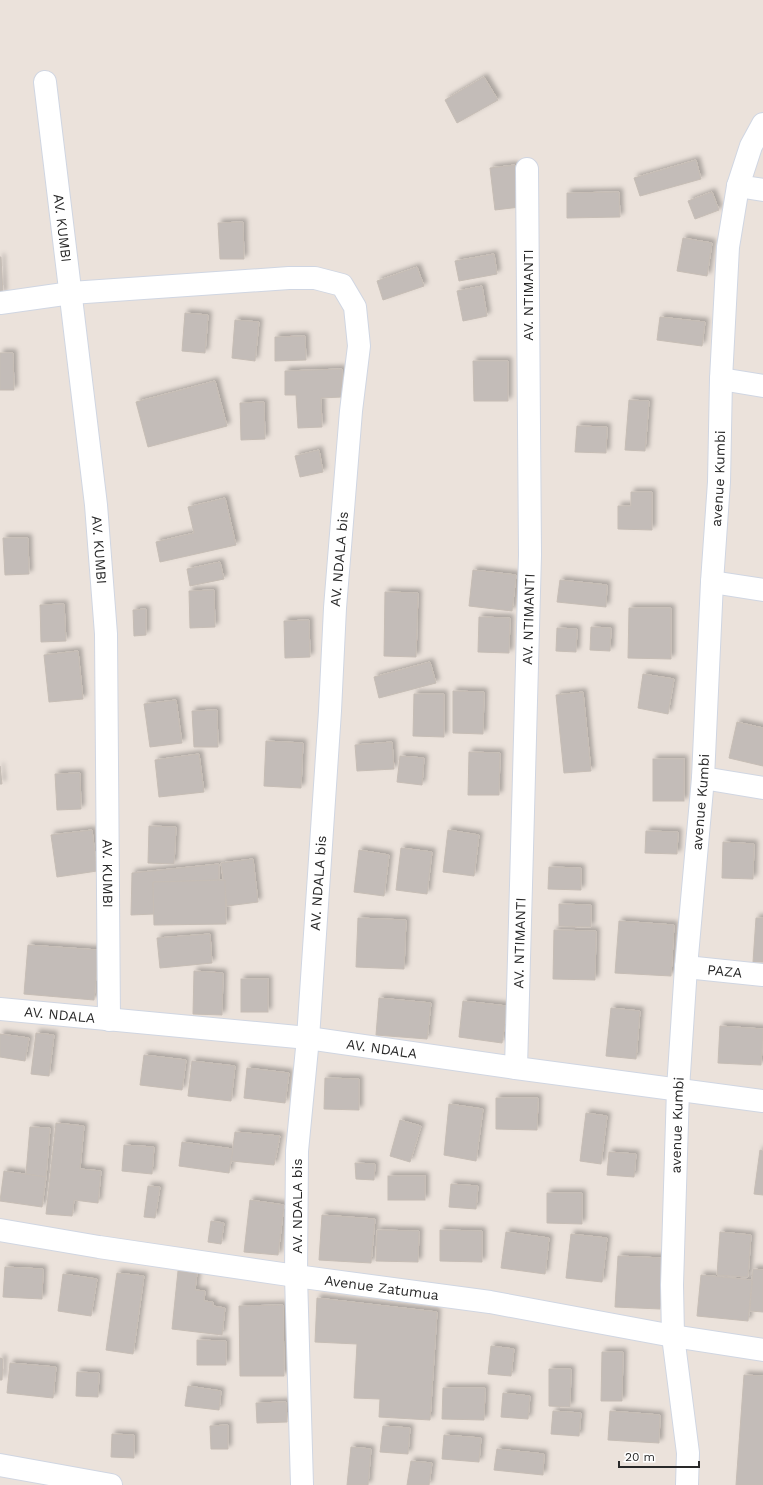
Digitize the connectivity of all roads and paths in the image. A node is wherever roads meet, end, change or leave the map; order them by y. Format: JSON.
{"nodes":[{"id":1,"x":45,"y":82,"type":"dead end"},
{"id":2,"x":763,"y":124,"type":"edge"},
{"id":3,"x":527,"y":169,"type":"dead end"},
{"id":4,"x":738,"y":186,"type":"junction"},
{"id":5,"x":763,"y":190,"type":"edge"},
{"id":6,"x":71,"y":293,"type":"junction"},
{"id":7,"x":0,"y":303,"type":"edge"},
{"id":8,"x":721,"y":379,"type":"junction"},
{"id":9,"x":763,"y":386,"type":"edge"},
{"id":10,"x":712,"y":582,"type":"junction"},
{"id":11,"x":763,"y":590,"type":"edge"},
{"id":12,"x":703,"y":778,"type":"junction"},
{"id":13,"x":763,"y":788,"type":"edge"},
{"id":14,"x":686,"y":967,"type":"junction"},
{"id":15,"x":763,"y":975,"type":"edge"},
{"id":16,"x":0,"y":1009,"type":"edge"},
{"id":17,"x":109,"y":1020,"type":"junction"},
{"id":18,"x":308,"y":1038,"type":"junction"},
{"id":19,"x":516,"y":1068,"type":"junction"},
{"id":20,"x":678,"y":1089,"type":"junction"},
{"id":21,"x":763,"y":1101,"type":"edge"},
{"id":22,"x":0,"y":1230,"type":"edge"},
{"id":23,"x":296,"y":1276,"type":"junction"},
{"id":24,"x":673,"y":1336,"type":"junction"},
{"id":25,"x":763,"y":1350,"type":"edge"},
{"id":26,"x":0,"y":1465,"type":"edge"},
{"id":27,"x":111,"y":1485,"type":"edge"},
{"id":28,"x":302,"y":1485,"type":"edge"},
{"id":29,"x":687,"y":1485,"type":"edge"}],
"edges":[{"from":1,"to":6,"type":"street","name":"AV. KUMBI"},
{"from":2,"to":4,"type":"street","name":"avenue Kumbi"},
{"from":3,"to":19,"type":"street","name":"AV. NTIMANTI"},
{"from":4,"to":5,"type":"street"},
{"from":4,"to":8,"type":"street","name":"avenue Kumbi"},
{"from":6,"to":7,"type":"street"},
{"from":6,"to":17,"type":"street","name":"AV. KUMBI"},
{"from":6,"to":18,"type":"street","name":"AV. NDALA bis"},
{"from":8,"to":9,"type":"street"},
{"from":8,"to":10,"type":"street","name":"avenue Kumbi"},
{"from":10,"to":11,"type":"street"},
{"from":10,"to":12,"type":"street","name":"avenue Kumbi"},
{"from":12,"to":13,"type":"street"},
{"from":12,"to":14,"type":"street","name":"avenue Kumbi"},
{"from":14,"to":15,"type":"street","name":"PAZA"},
{"from":14,"to":20,"type":"street","name":"avenue Kumbi"},
{"from":16,"to":17,"type":"street","name":"AV. NDALA"},
{"from":17,"to":18,"type":"street","name":"AV. NDALA"},
{"from":18,"to":19,"type":"street","name":"AV. NDALA"},
{"from":18,"to":23,"type":"street","name":"AV. NDALA bis"},
{"from":19,"to":20,"type":"street","name":"AV. NDALA"},
{"from":20,"to":21,"type":"street","name":"AV. NDALA"},
{"from":20,"to":24,"type":"street","name":"avenue Kumbi"},
{"from":22,"to":23,"type":"street","name":"Avenue Zatumua"},
{"from":23,"to":24,"type":"street","name":"Avenue Zatumua"},
{"from":23,"to":28,"type":"street","name":"AV. NDALA bis"},
{"from":24,"to":25,"type":"street","name":"Avenue Zatumua"},
{"from":24,"to":29,"type":"street","name":"avenue Kumbi"},
{"from":26,"to":27,"type":"street"}]}
